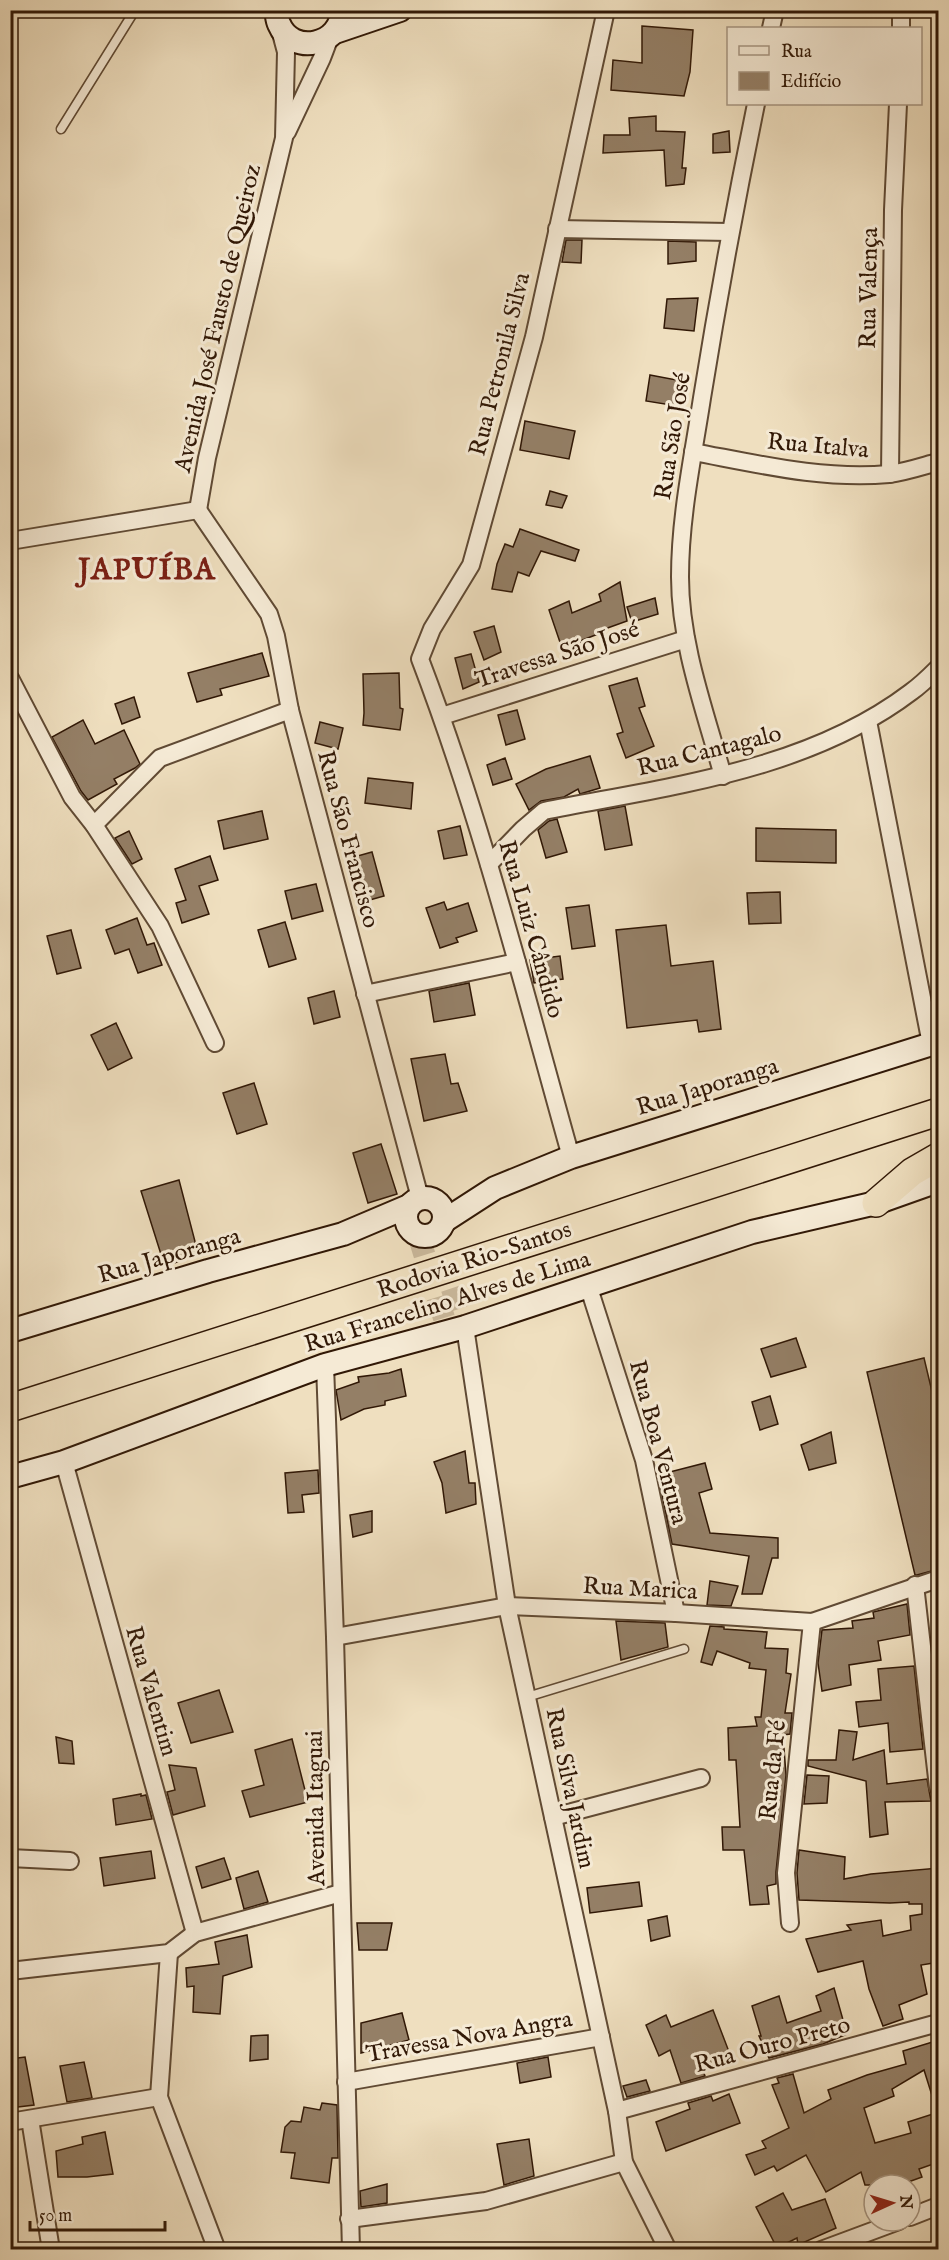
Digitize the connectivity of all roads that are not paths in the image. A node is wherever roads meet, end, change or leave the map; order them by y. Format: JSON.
{"nodes":[{"id":1,"x":135,"y":10,"type":"edge"},
{"id":2,"x":342,"y":10,"type":"edge"},
{"id":3,"x":400,"y":10,"type":"edge"},
{"id":4,"x":606,"y":10,"type":"edge"},
{"id":5,"x":775,"y":10,"type":"edge"},
{"id":6,"x":901,"y":10,"type":"edge"},
{"id":7,"x":277,"y":17,"type":"edge"},
{"id":8,"x":771,"y":27,"type":"edge"},
{"id":9,"x":901,"y":27,"type":"edge"},
{"id":10,"x":333,"y":35,"type":"junction"},
{"id":11,"x":756,"y":105,"type":"edge"},
{"id":12,"x":898,"y":105,"type":"edge"},
{"id":13,"x":61,"y":129,"type":"dead end"},
{"id":14,"x":284,"y":138,"type":"junction"},
{"id":15,"x":557,"y":229,"type":"junction"},
{"id":16,"x":729,"y":232,"type":"junction"},
{"id":17,"x":693,"y":452,"type":"junction"},
{"id":18,"x":939,"y":462,"type":"edge"},
{"id":19,"x":890,"y":474,"type":"junction"},
{"id":20,"x":198,"y":510,"type":"junction"},
{"id":21,"x":10,"y":541,"type":"edge"},
{"id":22,"x":686,"y":639,"type":"junction"},
{"id":23,"x":939,"y":668,"type":"edge"},
{"id":24,"x":10,"y":678,"type":"edge"},
{"id":25,"x":290,"y":710,"type":"junction"},
{"id":26,"x":442,"y":716,"type":"junction"},
{"id":27,"x":868,"y":721,"type":"junction"},
{"id":28,"x":723,"y":776,"type":"junction"},
{"id":29,"x":94,"y":825,"type":"junction"},
{"id":30,"x":489,"y":864,"type":"junction"},
{"id":31,"x":517,"y":962,"type":"junction"},
{"id":32,"x":365,"y":994,"type":"junction"},
{"id":33,"x":215,"y":1043,"type":"dead end"},
{"id":34,"x":935,"y":1043,"type":"edge"},
{"id":35,"x":939,"y":1112,"type":"edge"},
{"id":36,"x":571,"y":1156,"type":"junction"},
{"id":37,"x":939,"y":1157,"type":"edge"},
{"id":38,"x":939,"y":1181,"type":"edge"},
{"id":39,"x":495,"y":1188,"type":"junction"},
{"id":40,"x":876,"y":1203,"type":"junction"},
{"id":41,"x":417,"y":1207,"type":"junction"},
{"id":42,"x":444,"y":1221,"type":"junction"},
{"id":43,"x":588,"y":1285,"type":"junction"},
{"id":44,"x":465,"y":1327,"type":"junction"},
{"id":45,"x":10,"y":1331,"type":"edge"},
{"id":46,"x":325,"y":1365,"type":"junction"},
{"id":47,"x":10,"y":1408,"type":"edge"},
{"id":48,"x":64,"y":1462,"type":"junction"},
{"id":49,"x":10,"y":1478,"type":"edge"},
{"id":50,"x":939,"y":1579,"type":"edge"},
{"id":51,"x":915,"y":1585,"type":"junction"},
{"id":52,"x":507,"y":1606,"type":"junction"},
{"id":53,"x":676,"y":1613,"type":"junction"},
{"id":54,"x":812,"y":1622,"type":"junction"},
{"id":55,"x":335,"y":1637,"type":"junction"},
{"id":56,"x":684,"y":1649,"type":"dead end"},
{"id":57,"x":527,"y":1697,"type":"junction"},
{"id":58,"x":701,"y":1778,"type":"dead end"},
{"id":59,"x":939,"y":1787,"type":"edge"},
{"id":60,"x":553,"y":1817,"type":"junction"},
{"id":61,"x":10,"y":1858,"type":"edge"},
{"id":62,"x":70,"y":1861,"type":"dead end"},
{"id":63,"x":341,"y":1893,"type":"junction"},
{"id":64,"x":790,"y":1923,"type":"dead end"},
{"id":65,"x":195,"y":1933,"type":"junction"},
{"id":66,"x":169,"y":1953,"type":"junction"},
{"id":67,"x":10,"y":1971,"type":"edge"},
{"id":68,"x":939,"y":2023,"type":"edge"},
{"id":69,"x":601,"y":2037,"type":"junction"},
{"id":70,"x":346,"y":2082,"type":"junction"},
{"id":71,"x":159,"y":2097,"type":"junction"},
{"id":72,"x":617,"y":2111,"type":"junction"},
{"id":73,"x":30,"y":2119,"type":"junction"},
{"id":74,"x":10,"y":2122,"type":"edge"},
{"id":75,"x":624,"y":2162,"type":"junction"},
{"id":76,"x":939,"y":2206,"type":"edge"},
{"id":77,"x":922,"y":2212,"type":"edge"},
{"id":78,"x":349,"y":2218,"type":"junction"},
{"id":79,"x":867,"y":2233,"type":"edge"},
{"id":80,"x":51,"y":2250,"type":"edge"},
{"id":81,"x":217,"y":2250,"type":"edge"},
{"id":82,"x":351,"y":2250,"type":"edge"},
{"id":83,"x":668,"y":2250,"type":"edge"},
{"id":84,"x":821,"y":2250,"type":"edge"}],
"edges":[{"from":1,"to":13,"type":"lane"},
{"from":2,"to":10,"type":"main road"},
{"from":3,"to":10,"type":"main road"},
{"from":4,"to":15,"type":"street","name":"Rua Petronila Silva"},
{"from":5,"to":8,"type":"street"},
{"from":6,"to":9,"type":"street"},
{"from":7,"to":10,"type":"main road"},
{"from":7,"to":14,"type":"street","name":"Avenida José Fausto de Queiroz"},
{"from":10,"to":14,"type":"street","name":"Avenida José Fausto de Queiroz"},
{"from":11,"to":16,"type":"street","name":"Rua São José"},
{"from":12,"to":19,"type":"street","name":"Rua Valença"},
{"from":14,"to":20,"type":"street","name":"Avenida José Fausto de Queiroz"},
{"from":15,"to":16,"type":"street"},
{"from":15,"to":26,"type":"street","name":"Rua Petronila Silva"},
{"from":16,"to":17,"type":"street","name":"Rua São José"},
{"from":17,"to":19,"type":"street","name":"Rua Italva"},
{"from":17,"to":22,"type":"street","name":"Rua São José"},
{"from":18,"to":19,"type":"street","name":"Rua Italva"},
{"from":20,"to":21,"type":"street"},
{"from":20,"to":25,"type":"street","name":"Rua São Francisco"},
{"from":22,"to":26,"type":"street","name":"Travessa São José"},
{"from":22,"to":28,"type":"street","name":"Rua São José"},
{"from":23,"to":27,"type":"street","name":"Rua Cantagalo"},
{"from":24,"to":29,"type":"street"},
{"from":25,"to":29,"type":"street"},
{"from":25,"to":32,"type":"street","name":"Rua São Francisco"},
{"from":26,"to":30,"type":"street","name":"Rua Luiz Cândido"},
{"from":27,"to":28,"type":"street","name":"Rua Cantagalo"},
{"from":27,"to":34,"type":"street"},
{"from":28,"to":30,"type":"street","name":"Rua Cantagalo"},
{"from":29,"to":33,"type":"street"},
{"from":30,"to":31,"type":"street","name":"Rua Luiz Cândido"},
{"from":31,"to":32,"type":"street"},
{"from":31,"to":36,"type":"street","name":"Rua Luiz Cândido"},
{"from":32,"to":41,"type":"street","name":"Rua São Francisco"},
{"from":34,"to":36,"type":"main road","name":"Rua Japoranga"},
{"from":35,"to":47,"type":"highway","name":"Rodovia Rio-Santos"},
{"from":36,"to":39,"type":"main road","name":"Rua Japoranga"},
{"from":37,"to":40,"type":"highway"},
{"from":38,"to":40,"type":"main road","name":"Rua Francelino Alves de Lima"},
{"from":39,"to":41,"type":"main road","name":"Rua Japoranga"},
{"from":39,"to":42,"type":"main road","name":"Rua Japoranga"},
{"from":40,"to":43,"type":"main road","name":"Rua Francelino Alves de Lima"},
{"from":41,"to":42,"type":"main road"},
{"from":41,"to":42,"type":"main road"},
{"from":41,"to":45,"type":"main road","name":"Rua Japoranga"},
{"from":43,"to":44,"type":"main road","name":"Rua Francelino Alves de Lima"},
{"from":43,"to":53,"type":"street","name":"Rua Boa Ventura"},
{"from":44,"to":46,"type":"main road","name":"Rua Francelino Alves de Lima"},
{"from":44,"to":52,"type":"street","name":"Rua Silva Jardim"},
{"from":46,"to":48,"type":"main road","name":"Rua Francelino Alves de Lima"},
{"from":46,"to":55,"type":"street","name":"Avenida Itaguai"},
{"from":48,"to":49,"type":"main road","name":"Rua Francelino Alves de Lima"},
{"from":48,"to":65,"type":"street","name":"Rua Valentim"},
{"from":50,"to":51,"type":"street","name":"Rua Marica"},
{"from":51,"to":54,"type":"street","name":"Rua Marica"},
{"from":51,"to":59,"type":"street"},
{"from":52,"to":53,"type":"street","name":"Rua Marica"},
{"from":52,"to":55,"type":"street","name":"Rua Marica"},
{"from":52,"to":57,"type":"street","name":"Rua Silva Jardim"},
{"from":53,"to":54,"type":"street","name":"Rua Marica"},
{"from":54,"to":64,"type":"street","name":"Rua da Fé"},
{"from":55,"to":63,"type":"street","name":"Avenida Itaguai"},
{"from":56,"to":57,"type":"lane"},
{"from":57,"to":60,"type":"street","name":"Rua Silva Jardim"},
{"from":58,"to":60,"type":"street"},
{"from":60,"to":69,"type":"street","name":"Rua Silva Jardim"},
{"from":61,"to":62,"type":"street"},
{"from":63,"to":65,"type":"street"},
{"from":63,"to":70,"type":"street","name":"Avenida Itaguai"},
{"from":65,"to":66,"type":"street"},
{"from":66,"to":67,"type":"street"},
{"from":66,"to":71,"type":"street"},
{"from":68,"to":72,"type":"street","name":"Rua Ouro Preto"},
{"from":69,"to":70,"type":"street","name":"Travessa Nova Angra"},
{"from":69,"to":72,"type":"street","name":"Rua Silva Jardim"},
{"from":70,"to":78,"type":"street","name":"Avenida Itaguai"},
{"from":71,"to":73,"type":"street"},
{"from":71,"to":81,"type":"street"},
{"from":72,"to":75,"type":"street","name":"Rua Silva Jardim"},
{"from":73,"to":74,"type":"street"},
{"from":73,"to":80,"type":"street"},
{"from":75,"to":78,"type":"street"},
{"from":75,"to":83,"type":"street","name":"Rua Silva Jardim"},
{"from":76,"to":77,"type":"street"},
{"from":78,"to":82,"type":"street","name":"Avenida Itaguai"},
{"from":79,"to":84,"type":"street"}]}
